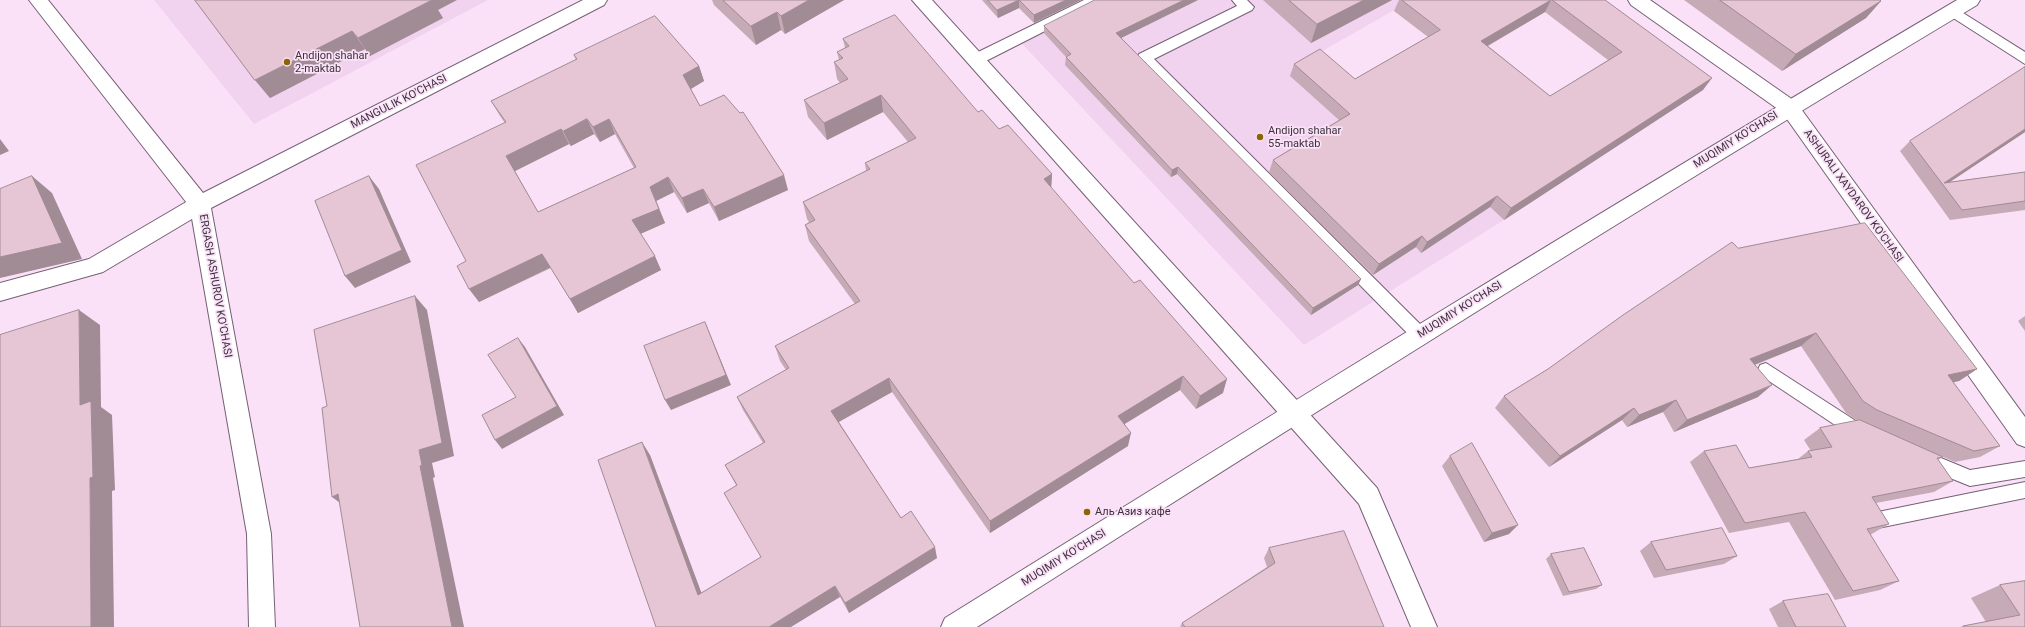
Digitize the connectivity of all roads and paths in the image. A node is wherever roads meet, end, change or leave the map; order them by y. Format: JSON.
{"nodes":[{"id":1,"x":38,"y":0,"type":"edge"},
{"id":2,"x":921,"y":0,"type":"edge"},
{"id":3,"x":1096,"y":0,"type":"edge"},
{"id":4,"x":1239,"y":0,"type":"edge"},
{"id":5,"x":1638,"y":0,"type":"edge"},
{"id":6,"x":1971,"y":0,"type":"edge"},
{"id":7,"x":593,"y":1,"type":"edge"},
{"id":8,"x":1952,"y":11,"type":"junction"},
{"id":9,"x":2025,"y":59,"type":"edge"},
{"id":10,"x":975,"y":60,"type":"junction"},
{"id":11,"x":1789,"y":107,"type":"junction"},
{"id":12,"x":200,"y":204,"type":"junction"},
{"id":13,"x":0,"y":292,"type":"edge"},
{"id":14,"x":1420,"y":335,"type":"junction"},
{"id":15,"x":1766,"y":370,"type":"edge"},
{"id":16,"x":1295,"y":413,"type":"junction"},
{"id":17,"x":2025,"y":436,"type":"edge"},
{"id":18,"x":1882,"y":441,"type":"edge"},
{"id":19,"x":1912,"y":453,"type":"edge"},
{"id":20,"x":2025,"y":469,"type":"edge"},
{"id":21,"x":2025,"y":490,"type":"edge"},
{"id":22,"x":1873,"y":521,"type":"edge"},
{"id":23,"x":262,"y":627,"type":"edge"},
{"id":24,"x":954,"y":627,"type":"edge"},
{"id":25,"x":1424,"y":627,"type":"edge"}],
"edges":[{"from":1,"to":12,"type":"street","name":"ERGASH ASHUROV KO'CHASI"},
{"from":2,"to":10,"type":"street"},
{"from":3,"to":10,"type":"lane"},
{"from":4,"to":14,"type":"lane"},
{"from":5,"to":11,"type":"street","name":"ASHURALI XAYDAROV KO'CHASI"},
{"from":6,"to":8,"type":"street","name":"MUQIMIY KO'CHASI"},
{"from":7,"to":12,"type":"street","name":"MANGULIK KO'CHASI"},
{"from":8,"to":9,"type":"lane"},
{"from":8,"to":11,"type":"street","name":"MUQIMIY KO'CHASI"},
{"from":10,"to":16,"type":"street"},
{"from":11,"to":14,"type":"street","name":"MUQIMIY KO'CHASI"},
{"from":11,"to":17,"type":"street","name":"ASHURALI XAYDAROV KO'CHASI"},
{"from":12,"to":13,"type":"street","name":"MANGULIK KO'CHASI"},
{"from":12,"to":23,"type":"street","name":"ERGASH ASHUROV KO'CHASI"},
{"from":14,"to":16,"type":"street","name":"MUQIMIY KO'CHASI"},
{"from":15,"to":18,"type":"lane"},
{"from":16,"to":24,"type":"street","name":"MUQIMIY KO'CHASI"},
{"from":16,"to":25,"type":"street"},
{"from":19,"to":20,"type":"lane"},
{"from":21,"to":22,"type":"lane"}]}
